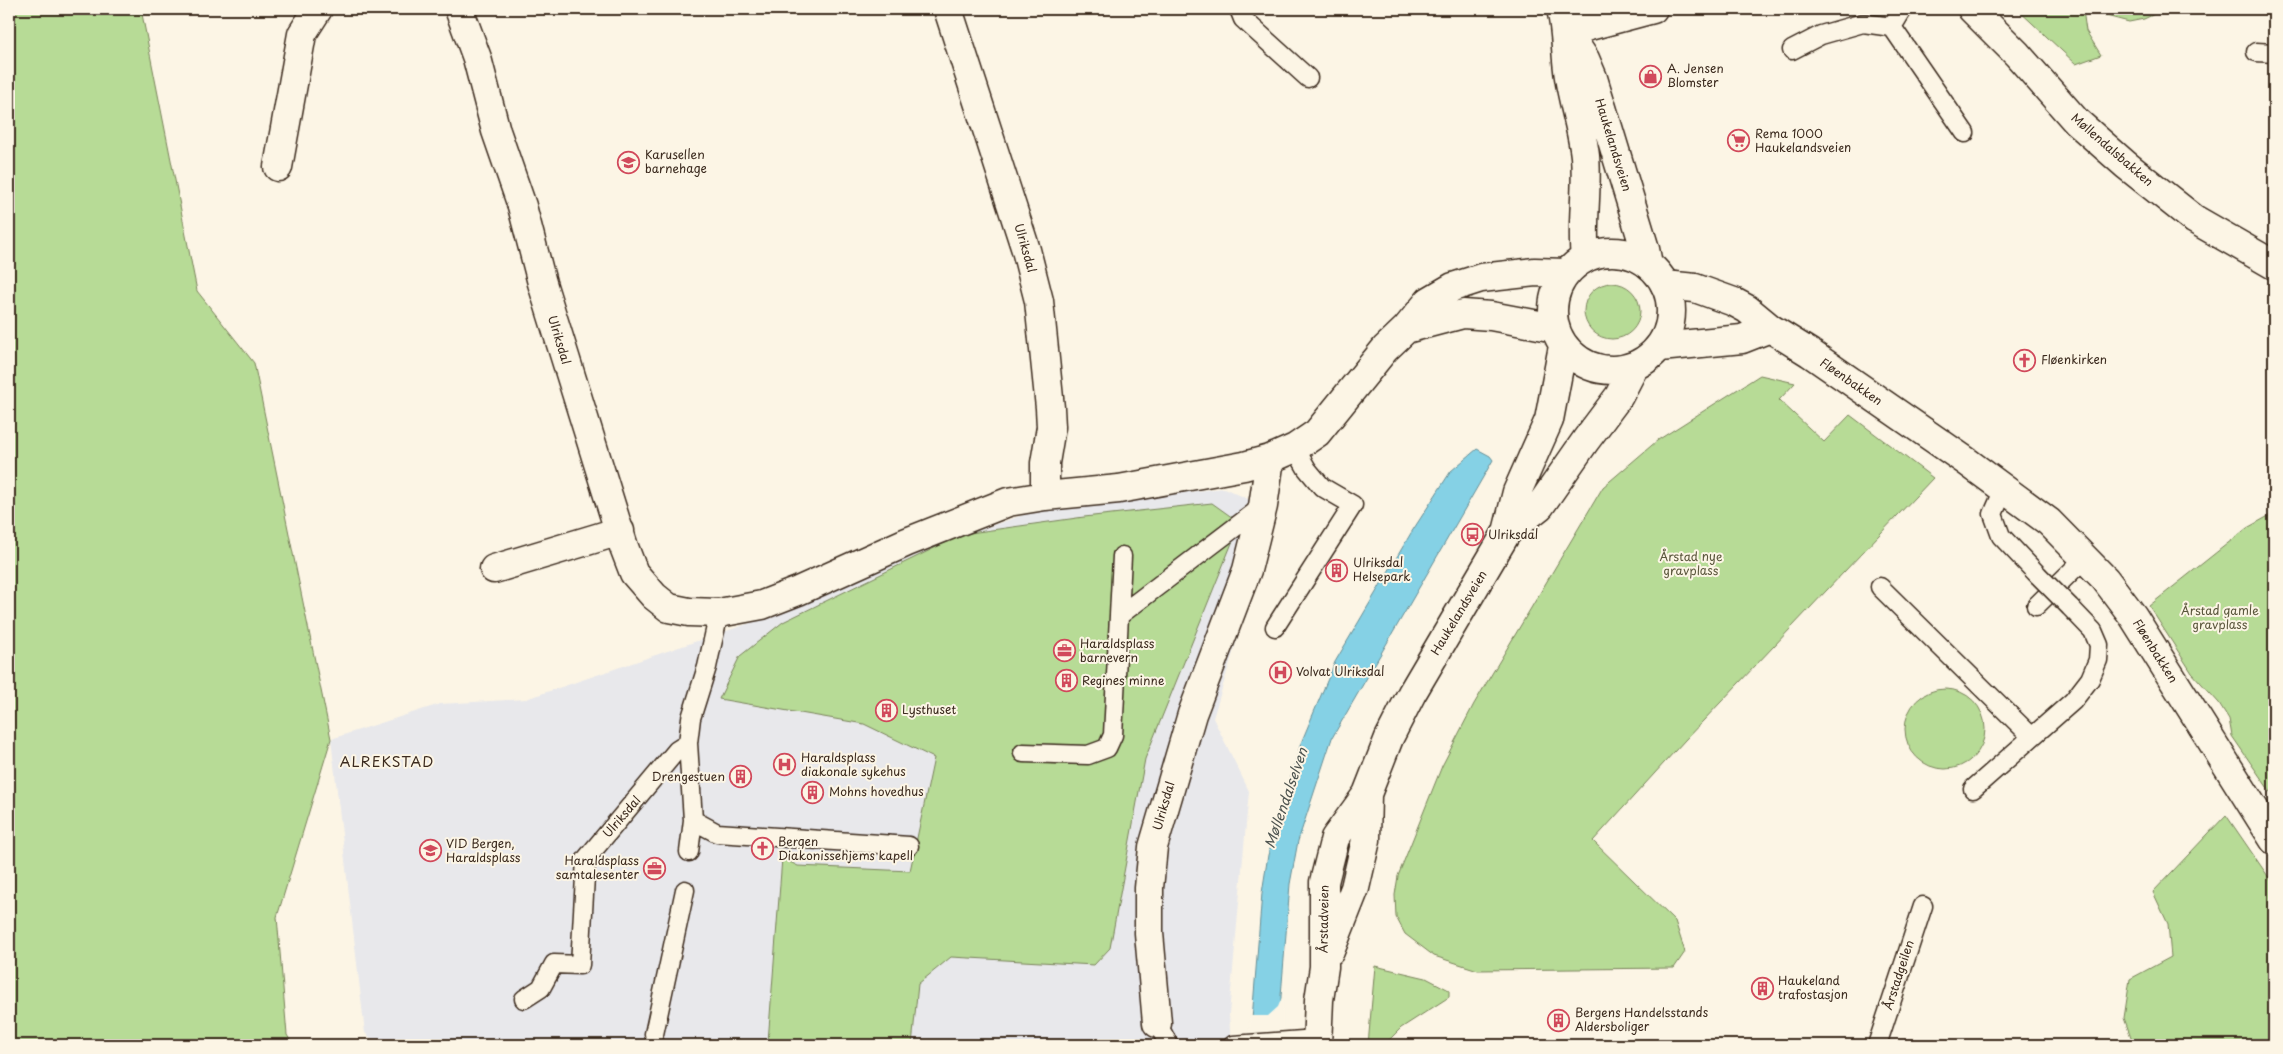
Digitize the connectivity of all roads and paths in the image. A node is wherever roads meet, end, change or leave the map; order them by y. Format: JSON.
{"nodes":[{"id":1,"x":318,"y":9,"type":"edge"},
{"id":2,"x":458,"y":9,"type":"edge"},
{"id":3,"x":948,"y":9,"type":"edge"},
{"id":4,"x":1240,"y":9,"type":"edge"},
{"id":5,"x":1653,"y":9,"type":"edge"},
{"id":6,"x":1903,"y":9,"type":"edge"},
{"id":7,"x":1972,"y":9,"type":"edge"},
{"id":8,"x":1564,"y":20,"type":"edge"},
{"id":9,"x":1892,"y":27,"type":"junction"},
{"id":10,"x":1792,"y":50,"type":"dead end"},
{"id":11,"x":2256,"y":52,"type":"dead end"},
{"id":12,"x":2274,"y":53,"type":"edge"},
{"id":13,"x":1308,"y":78,"type":"dead end"},
{"id":14,"x":1965,"y":132,"type":"dead end"},
{"id":15,"x":278,"y":167,"type":"dead end"},
{"id":16,"x":1648,"y":264,"type":"junction"},
{"id":17,"x":2274,"y":265,"type":"edge"},
{"id":18,"x":1576,"y":266,"type":"junction"},
{"id":19,"x":1665,"y":285,"type":"junction"},
{"id":20,"x":1770,"y":328,"type":"junction"},
{"id":21,"x":1406,"y":329,"type":"junction"},
{"id":22,"x":1559,"y":337,"type":"junction"},
{"id":23,"x":1660,"y":346,"type":"junction"},
{"id":24,"x":1634,"y":367,"type":"junction"},
{"id":25,"x":1295,"y":448,"type":"junction"},
{"id":26,"x":1270,"y":459,"type":"junction"},
{"id":27,"x":2004,"y":489,"type":"junction"},
{"id":28,"x":1046,"y":496,"type":"junction"},
{"id":29,"x":1263,"y":506,"type":"junction"},
{"id":30,"x":620,"y":531,"type":"junction"},
{"id":31,"x":1507,"y":532,"type":"junction"},
{"id":32,"x":1122,"y":556,"type":"dead end"},
{"id":33,"x":2085,"y":558,"type":"junction"},
{"id":34,"x":494,"y":569,"type":"dead end"},
{"id":35,"x":1880,"y":587,"type":"dead end"},
{"id":36,"x":2036,"y":606,"type":"dead end"},
{"id":37,"x":719,"y":613,"type":"junction"},
{"id":38,"x":1120,"y":615,"type":"junction"},
{"id":39,"x":1275,"y":627,"type":"dead end"},
{"id":40,"x":1412,"y":693,"type":"joint"},
{"id":41,"x":2032,"y":738,"type":"junction"},
{"id":42,"x":688,"y":743,"type":"junction"},
{"id":43,"x":1023,"y":753,"type":"dead end"},
{"id":44,"x":1973,"y":789,"type":"dead end"},
{"id":45,"x":692,"y":820,"type":"junction"},
{"id":46,"x":2274,"y":840,"type":"edge"},
{"id":47,"x":908,"y":846,"type":"dead end"},
{"id":48,"x":689,"y":852,"type":"dead end"},
{"id":49,"x":685,"y":890,"type":"dead end"},
{"id":50,"x":1923,"y":906,"type":"dead end"},
{"id":51,"x":524,"y":999,"type":"dead end"},
{"id":52,"x":654,"y":1034,"type":"dead end"},
{"id":53,"x":1163,"y":1034,"type":"edge"},
{"id":54,"x":1317,"y":1042,"type":"edge"},
{"id":55,"x":1233,"y":1045,"type":"edge"},
{"id":56,"x":1877,"y":1045,"type":"edge"}],
"edges":[{"from":1,"to":15,"type":"street"},
{"from":2,"to":30,"type":"street","name":"Ulriksdal"},
{"from":3,"to":28,"type":"street","name":"Ulriksdal"},
{"from":4,"to":13,"type":"lane"},
{"from":5,"to":8,"type":"street"},
{"from":6,"to":9,"type":"lane"},
{"from":7,"to":17,"type":"street","name":"Møllendalsbakken"},
{"from":8,"to":16,"type":"street","name":"Haukelandsveien"},
{"from":8,"to":18,"type":"street","name":"Haukelandsveien"},
{"from":9,"to":10,"type":"lane"},
{"from":9,"to":14,"type":"lane"},
{"from":11,"to":12,"type":"lane"},
{"from":16,"to":18,"type":"street"},
{"from":16,"to":19,"type":"street"},
{"from":18,"to":21,"type":"street","name":"Ulriksdal"},
{"from":18,"to":22,"type":"street"},
{"from":19,"to":20,"type":"street","name":"Fløenbakken"},
{"from":19,"to":23,"type":"street"},
{"from":20,"to":23,"type":"street"},
{"from":20,"to":27,"type":"street","name":"Fløenbakken"},
{"from":21,"to":22,"type":"street"},
{"from":21,"to":25,"type":"street","name":"Ulriksdal"},
{"from":22,"to":24,"type":"street"},
{"from":22,"to":31,"type":"street","name":"Haukelandsveien"},
{"from":23,"to":24,"type":"street"},
{"from":24,"to":31,"type":"street","name":"Haukelandsveien"},
{"from":25,"to":26,"type":"street","name":"Ulriksdal"},
{"from":25,"to":39,"type":"lane"},
{"from":26,"to":28,"type":"street","name":"Ulriksdal"},
{"from":26,"to":29,"type":"street","name":"Ulriksdal"},
{"from":27,"to":33,"type":"street","name":"Fløenbakken"},
{"from":27,"to":41,"type":"lane","bridge":true},
{"from":28,"to":37,"type":"street","name":"Ulriksdal"},
{"from":29,"to":38,"type":"lane"},
{"from":29,"to":53,"type":"street","name":"Ulriksdal"},
{"from":30,"to":34,"type":"street"},
{"from":30,"to":37,"type":"street","name":"Ulriksdal"},
{"from":31,"to":40,"type":"street","name":"Haukelandsveien"},
{"from":32,"to":38,"type":"lane"},
{"from":33,"to":36,"type":"lane"},
{"from":33,"to":46,"type":"street","name":"Fløenbakken"},
{"from":35,"to":41,"type":"lane"},
{"from":37,"to":42,"type":"lane"},
{"from":38,"to":43,"type":"lane"},
{"from":40,"to":54,"type":"street","name":"Årstadveien"},
{"from":41,"to":44,"type":"lane"},
{"from":42,"to":45,"type":"lane"},
{"from":42,"to":51,"type":"lane","name":"Ulriksdal"},
{"from":45,"to":47,"type":"lane"},
{"from":45,"to":48,"type":"lane"},
{"from":49,"to":52,"type":"lane"},
{"from":50,"to":56,"type":"lane","name":"Årstadgeilen"},
{"from":54,"to":55,"type":"lane"}]}
